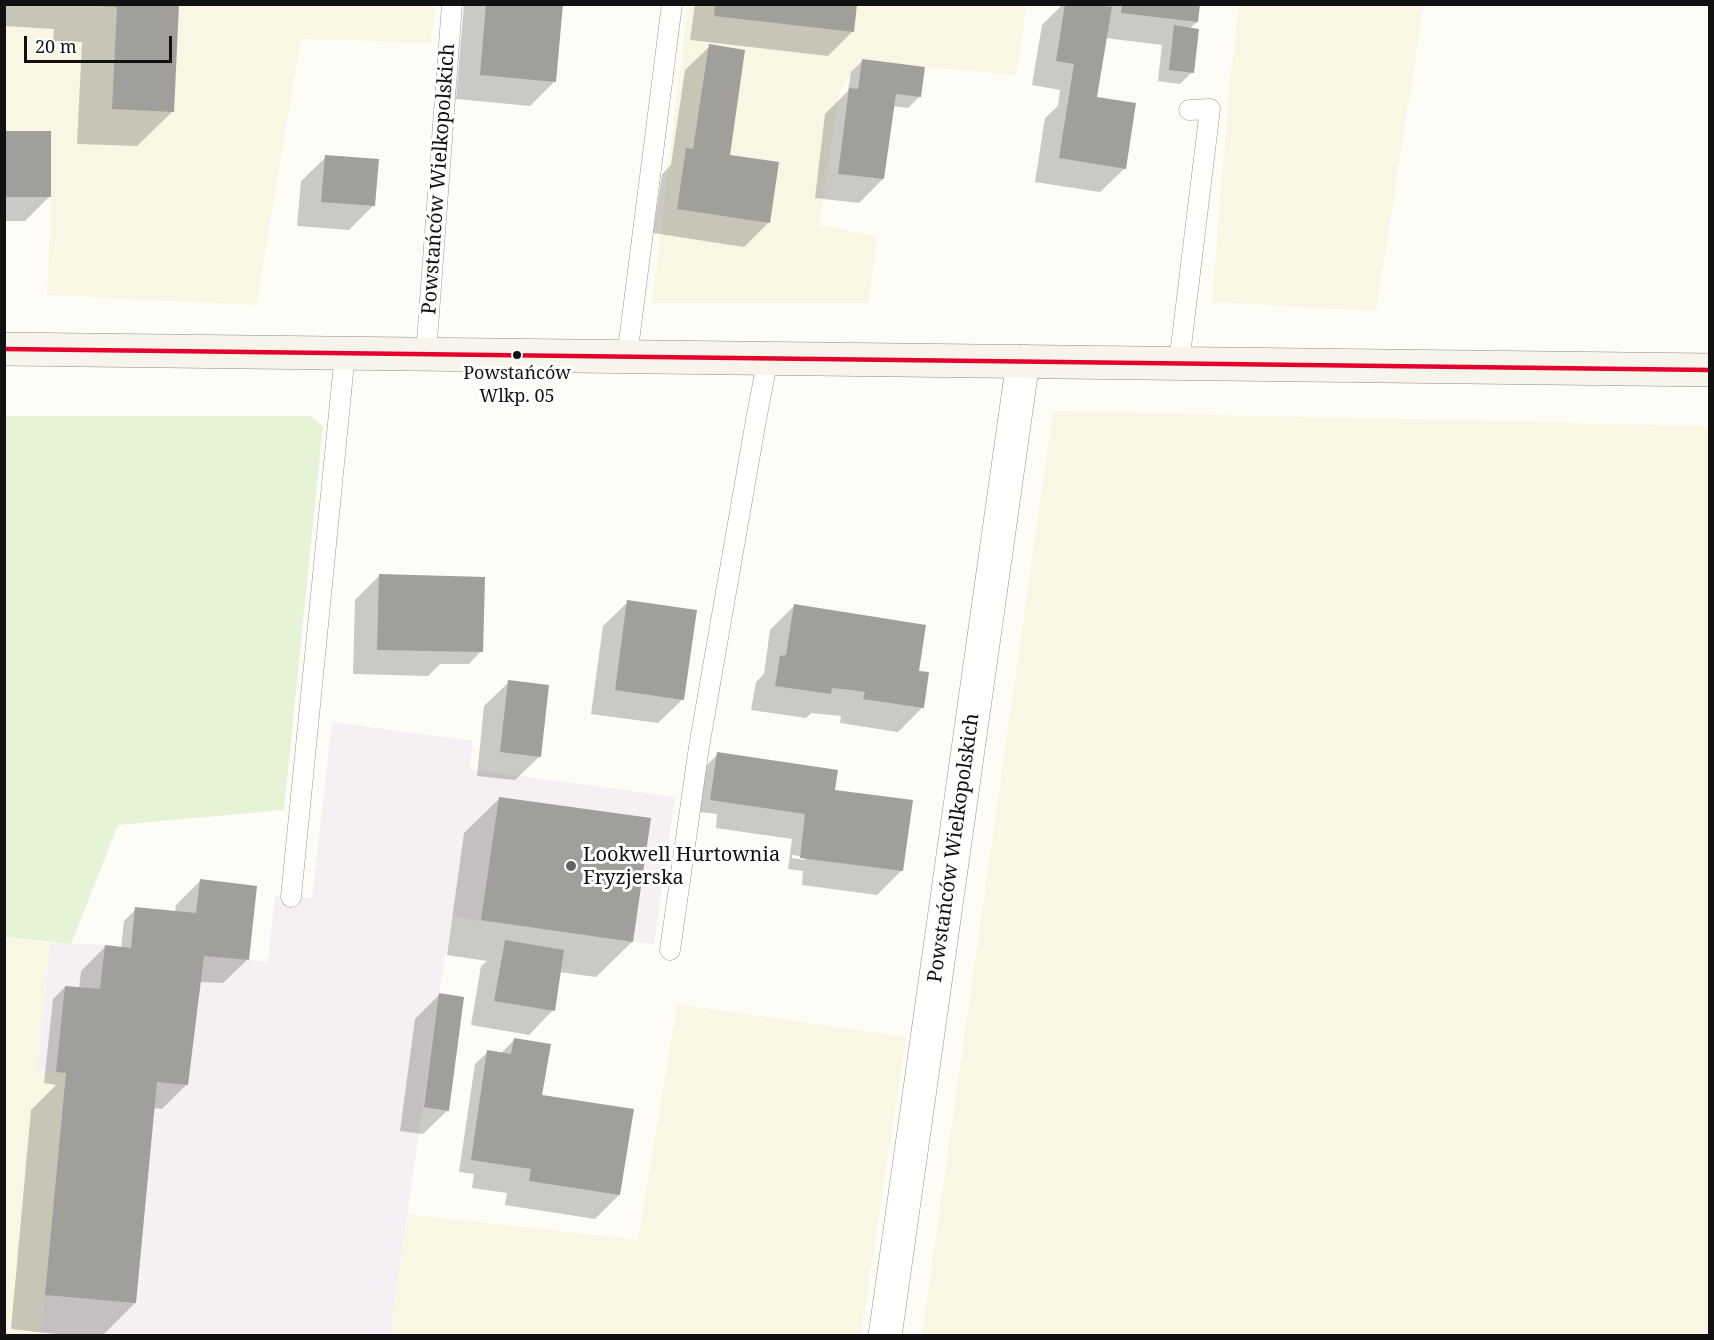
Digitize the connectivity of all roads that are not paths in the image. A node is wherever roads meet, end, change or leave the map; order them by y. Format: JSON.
{"nodes":[{"id":1,"x":452,"y":4,"type":"edge"},
{"id":2,"x":672,"y":4,"type":"edge"},
{"id":3,"x":1189,"y":110,"type":"dead end"},
{"id":4,"x":4,"y":349,"type":"edge"},
{"id":5,"x":345,"y":353,"type":"junction"},
{"id":6,"x":426,"y":354,"type":"junction"},
{"id":7,"x":627,"y":357,"type":"junction"},
{"id":8,"x":768,"y":358,"type":"junction"},
{"id":9,"x":1023,"y":361,"type":"junction"},
{"id":10,"x":1179,"y":363,"type":"junction"},
{"id":11,"x":1710,"y":370,"type":"edge"},
{"id":12,"x":291,"y":897,"type":"dead end"},
{"id":13,"x":670,"y":950,"type":"dead end"},
{"id":14,"x":885,"y":1335,"type":"edge"}],
"edges":[{"from":1,"to":6,"type":"lane","name":"Powstańców Wielkopolskich"},
{"from":2,"to":7,"type":"lane"},
{"from":3,"to":10,"type":"lane"},
{"from":4,"to":5,"type":"street"},
{"from":5,"to":6,"type":"street"},
{"from":5,"to":12,"type":"lane"},
{"from":6,"to":7,"type":"street"},
{"from":7,"to":8,"type":"street"},
{"from":8,"to":9,"type":"street"},
{"from":8,"to":13,"type":"lane"},
{"from":9,"to":10,"type":"street"},
{"from":9,"to":14,"type":"street","name":"Powstańców Wielkopolskich"},
{"from":10,"to":11,"type":"street"}]}
